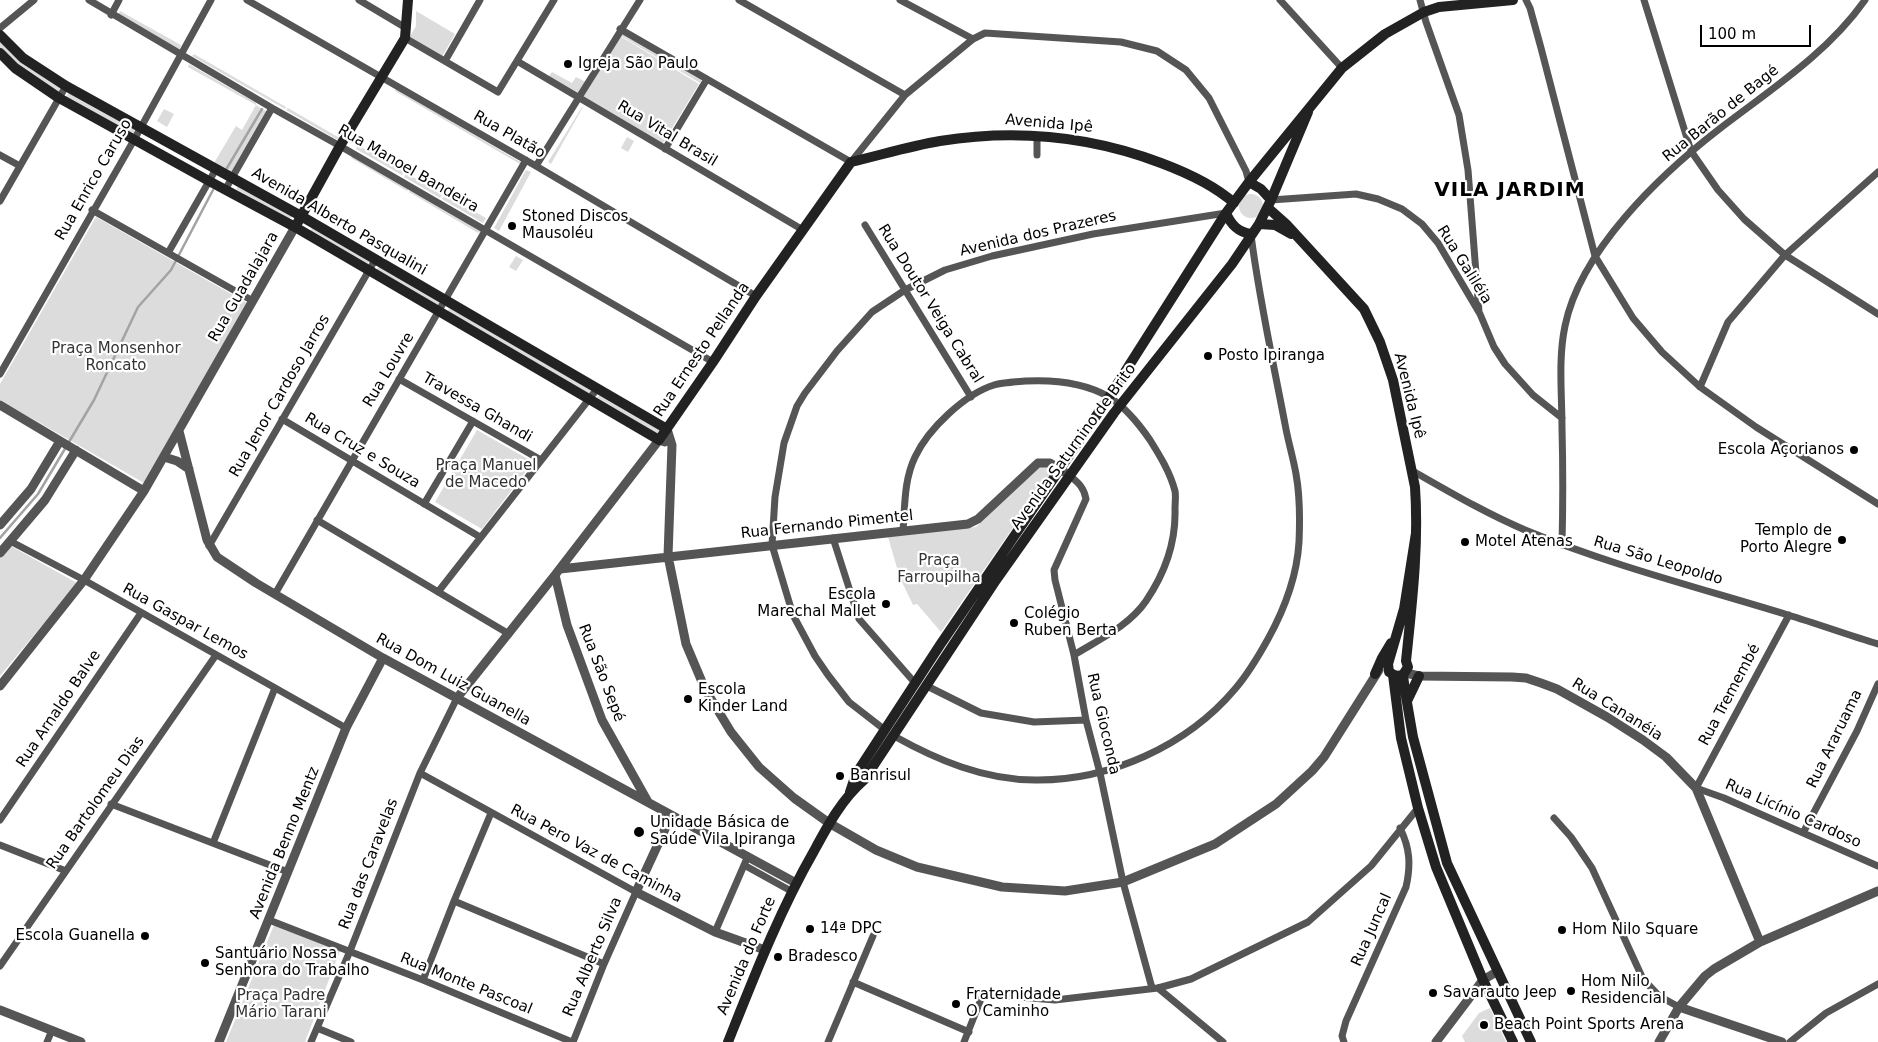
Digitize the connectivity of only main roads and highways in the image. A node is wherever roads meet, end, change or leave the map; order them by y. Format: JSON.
{"nodes":[{"id":1,"x":408,"y":0,"type":"edge"},
{"id":2,"x":1513,"y":0,"type":"edge"},
{"id":3,"x":0,"y":35,"type":"edge"},
{"id":4,"x":0,"y":53,"type":"edge"},
{"id":5,"x":1308,"y":112,"type":"junction"},
{"id":6,"x":851,"y":162,"type":"joint"},
{"id":7,"x":1249,"y":182,"type":"junction"},
{"id":8,"x":1234,"y":203,"type":"junction"},
{"id":9,"x":1269,"y":204,"type":"junction"},
{"id":10,"x":1226,"y":213,"type":"junction"},
{"id":11,"x":301,"y":216,"type":"junction"},
{"id":12,"x":1259,"y":224,"type":"junction"},
{"id":13,"x":295,"y":227,"type":"junction"},
{"id":14,"x":1251,"y":234,"type":"junction"},
{"id":15,"x":1296,"y":237,"type":"junction"},
{"id":16,"x":667,"y":429,"type":"junction"},
{"id":17,"x":658,"y":440,"type":"joint"},
{"id":18,"x":1416,"y":533,"type":"junction"},
{"id":19,"x":1395,"y":636,"type":"junction"},
{"id":20,"x":1390,"y":661,"type":"junction"},
{"id":21,"x":1406,"y":661,"type":"junction"},
{"id":22,"x":1398,"y":674,"type":"junction"},
{"id":23,"x":1374,"y":676,"type":"road end"},
{"id":24,"x":1418,"y":676,"type":"road end"},
{"id":25,"x":916,"y":683,"type":"junction"},
{"id":26,"x":925,"y":689,"type":"junction"},
{"id":27,"x":1406,"y":701,"type":"junction"},
{"id":28,"x":850,"y":792,"type":"junction"},
{"id":29,"x":794,"y":887,"type":"joint"},
{"id":30,"x":728,"y":1042,"type":"edge"},
{"id":31,"x":1513,"y":1042,"type":"edge"},
{"id":32,"x":1531,"y":1042,"type":"edge"}],
"edges":[{"from":1,"to":11,"type":"main road","name":"Rua Guadalajara"},
{"from":2,"to":5,"type":"main road","name":"Avenida Saturnino de Brito"},
{"from":3,"to":11,"type":"main road","name":"Avenida Alberto Pasqualini"},
{"from":4,"to":13,"type":"main road","name":"Avenida Alberto Pasqualini"},
{"from":5,"to":7,"type":"main road","name":"Avenida Saturnino de Brito"},
{"from":5,"to":9,"type":"main road","name":"Avenida Saturnino de Brito"},
{"from":6,"to":8,"type":"main road","name":"Avenida Ipê"},
{"from":6,"to":16,"type":"main road","name":"Rua Ernesto Pellanda"},
{"from":7,"to":8,"type":"main road","name":"Avenida Saturnino de Brito"},
{"from":7,"to":9,"type":"main road","name":"Avenida Ipê"},
{"from":8,"to":10,"type":"main road","name":"Avenida Saturnino de Brito"},
{"from":9,"to":12,"type":"main road","name":"Avenida Saturnino de Brito"},
{"from":9,"to":15,"type":"main road","name":"Avenida Ipê"},
{"from":10,"to":14,"type":"main road"},
{"from":10,"to":25,"type":"main road","name":"Avenida Saturnino de Brito"},
{"from":11,"to":13,"type":"main road","name":"Rua Guadalajara"},
{"from":11,"to":16,"type":"main road","name":"Avenida Alberto Pasqualini"},
{"from":12,"to":14,"type":"main road","name":"Avenida Saturnino de Brito"},
{"from":12,"to":15,"type":"main road","name":"Avenida Ipê"},
{"from":13,"to":17,"type":"main road","name":"Avenida Alberto Pasqualini"},
{"from":14,"to":26,"type":"main road","name":"Avenida Saturnino de Brito"},
{"from":15,"to":18,"type":"main road","name":"Avenida Ipê"},
{"from":16,"to":17,"type":"main road","name":"Rua Ernesto Pellanda"},
{"from":18,"to":19,"type":"main road","name":"Avenida Ipê"},
{"from":18,"to":21,"type":"main road","name":"Avenida Ipê"},
{"from":19,"to":20,"type":"main road","name":"Avenida Ipê"},
{"from":19,"to":23,"type":"main road"},
{"from":20,"to":21,"type":"main road"},
{"from":20,"to":22,"type":"main road"},
{"from":21,"to":22,"type":"main road"},
{"from":22,"to":27,"type":"main road"},
{"from":22,"to":31,"type":"main road"},
{"from":24,"to":27,"type":"main road"},
{"from":25,"to":26,"type":"main road"},
{"from":25,"to":28,"type":"main road","name":"Avenida Saturnino de Brito"},
{"from":26,"to":28,"type":"main road","name":"Avenida Saturnino de Brito"},
{"from":27,"to":32,"type":"main road"},
{"from":28,"to":29,"type":"main road","name":"Avenida Saturnino de Brito"},
{"from":29,"to":30,"type":"main road","name":"Avenida do Forte"}]}
